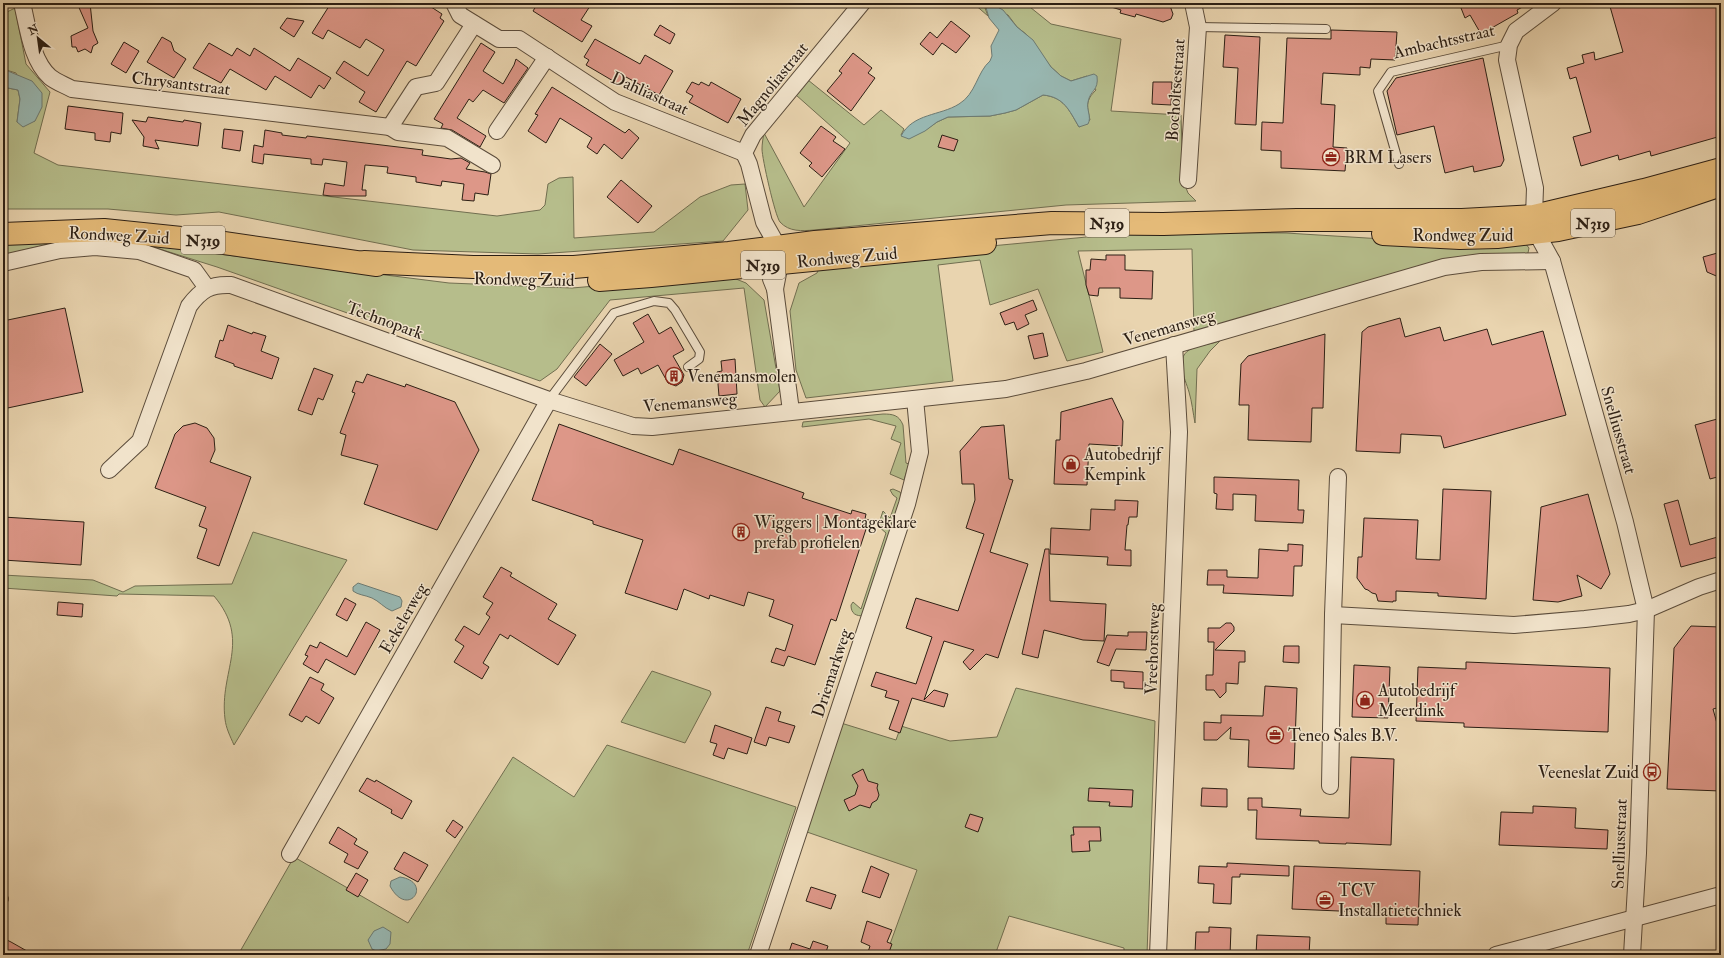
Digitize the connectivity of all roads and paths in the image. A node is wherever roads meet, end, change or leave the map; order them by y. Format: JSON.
{"nodes":[{"id":1,"x":22,"y":3,"type":"edge"},
{"id":2,"x":454,"y":3,"type":"edge"},
{"id":3,"x":862,"y":3,"type":"edge"},
{"id":4,"x":1193,"y":3,"type":"edge"},
{"id":5,"x":1553,"y":3,"type":"edge"},
{"id":6,"x":474,"y":24,"type":"junction"},
{"id":7,"x":1198,"y":27,"type":"junction"},
{"id":8,"x":1326,"y":29,"type":"dead end"},
{"id":9,"x":1509,"y":45,"type":"junction"},
{"id":10,"x":547,"y":56,"type":"junction"},
{"id":11,"x":390,"y":127,"type":"junction"},
{"id":12,"x":497,"y":131,"type":"dead end"},
{"id":13,"x":744,"y":153,"type":"junction"},
{"id":14,"x":1399,"y":164,"type":"dead end"},
{"id":15,"x":492,"y":165,"type":"dead end"},
{"id":16,"x":1721,"y":169,"type":"edge"},
{"id":17,"x":1188,"y":180,"type":"dead end"},
{"id":18,"x":1721,"y":186,"type":"edge"},
{"id":19,"x":1535,"y":188,"type":"junction"},
{"id":20,"x":1557,"y":220,"type":"junction"},
{"id":21,"x":1535,"y":224,"type":"junction"},
{"id":22,"x":3,"y":228,"type":"edge"},
{"id":23,"x":41,"y":232,"type":"junction"},
{"id":24,"x":3,"y":234,"type":"edge"},
{"id":25,"x":771,"y":256,"type":"junction"},
{"id":26,"x":1552,"y":261,"type":"junction"},
{"id":27,"x":3,"y":263,"type":"edge"},
{"id":28,"x":207,"y":288,"type":"junction"},
{"id":29,"x":1174,"y":345,"type":"junction"},
{"id":30,"x":688,"y":367,"type":"dead end"},
{"id":31,"x":915,"y":399,"type":"junction"},
{"id":32,"x":549,"y":400,"type":"junction"},
{"id":33,"x":791,"y":411,"type":"junction"},
{"id":34,"x":109,"y":470,"type":"dead end"},
{"id":35,"x":1338,"y":477,"type":"dead end"},
{"id":36,"x":1721,"y":580,"type":"edge"},
{"id":37,"x":1646,"y":610,"type":"junction"},
{"id":38,"x":1333,"y":615,"type":"junction"},
{"id":39,"x":1330,"y":786,"type":"dead end"},
{"id":40,"x":290,"y":854,"type":"dead end"},
{"id":41,"x":1721,"y":895,"type":"edge"},
{"id":42,"x":1635,"y":919,"type":"junction"},
{"id":43,"x":758,"y":955,"type":"edge"},
{"id":44,"x":1158,"y":955,"type":"edge"},
{"id":45,"x":1496,"y":955,"type":"edge"},
{"id":46,"x":1632,"y":955,"type":"edge"}],
"edges":[{"from":1,"to":11,"type":"street","name":"Chrysantstraat"},
{"from":2,"to":6,"type":"street","name":"Dahliastraat"},
{"from":3,"to":13,"type":"street","name":"Magnoliastraat"},
{"from":4,"to":7,"type":"street","name":"Bocholtsestraat"},
{"from":5,"to":9,"type":"street","name":"Ambachtsstraat"},
{"from":6,"to":10,"type":"street","name":"Dahliastraat"},
{"from":6,"to":11,"type":"street"},
{"from":7,"to":8,"type":"lane"},
{"from":7,"to":17,"type":"street","name":"Bocholtsestraat"},
{"from":9,"to":14,"type":"lane","name":"Ambachtsstraat"},
{"from":9,"to":19,"type":"street","name":"Ambachtsstraat"},
{"from":10,"to":12,"type":"street"},
{"from":10,"to":13,"type":"street","name":"Dahliastraat"},
{"from":11,"to":15,"type":"street","name":"Chrysantstraat"},
{"from":13,"to":25,"type":"street","name":"Magnoliastraat"},
{"from":16,"to":20,"type":"main road","name":"Rondweg Zuid","number":"N319"},
{"from":18,"to":20,"type":"main road","name":"Rondweg Zuid","number":"N319"},
{"from":19,"to":20,"type":"street","name":"Ambachtsstraat"},
{"from":19,"to":21,"type":"street","name":"Ambachtsstraat"},
{"from":20,"to":21,"type":"main road","name":"Rondweg Zuid","number":"N319"},
{"from":20,"to":26,"type":"street","name":"Snelliusstraat"},
{"from":21,"to":25,"type":"main road","name":"Rondweg Zuid","number":"N319"},
{"from":21,"to":26,"type":"street","name":"Snelliusstraat"},
{"from":22,"to":23,"type":"main road","name":"Rondweg Zuid","number":"N319"},
{"from":23,"to":24,"type":"main road","name":"Rondweg Zuid","number":"N319"},
{"from":23,"to":25,"type":"main road","name":"Rondweg Zuid","number":"N319"},
{"from":25,"to":33,"type":"street"},
{"from":26,"to":29,"type":"street","name":"Venemansweg"},
{"from":26,"to":37,"type":"street","name":"Snelliusstraat"},
{"from":27,"to":28,"type":"street"},
{"from":28,"to":32,"type":"street","name":"Technopark"},
{"from":28,"to":34,"type":"street"},
{"from":29,"to":31,"type":"street","name":"Venemansweg"},
{"from":29,"to":44,"type":"street","name":"Vreehorstweg"},
{"from":30,"to":32,"type":"lane"},
{"from":31,"to":33,"type":"street","name":"Venemansweg"},
{"from":31,"to":43,"type":"street","name":"Driemarkweg"},
{"from":32,"to":33,"type":"street","name":"Venemansweg"},
{"from":32,"to":40,"type":"street","name":"Eekelerweg"},
{"from":35,"to":38,"type":"street"},
{"from":36,"to":37,"type":"street"},
{"from":37,"to":38,"type":"street"},
{"from":37,"to":42,"type":"street","name":"Snelliusstraat"},
{"from":38,"to":39,"type":"street"},
{"from":41,"to":42,"type":"street"},
{"from":42,"to":45,"type":"street"},
{"from":42,"to":46,"type":"street","name":"Snelliusstraat"}]}
